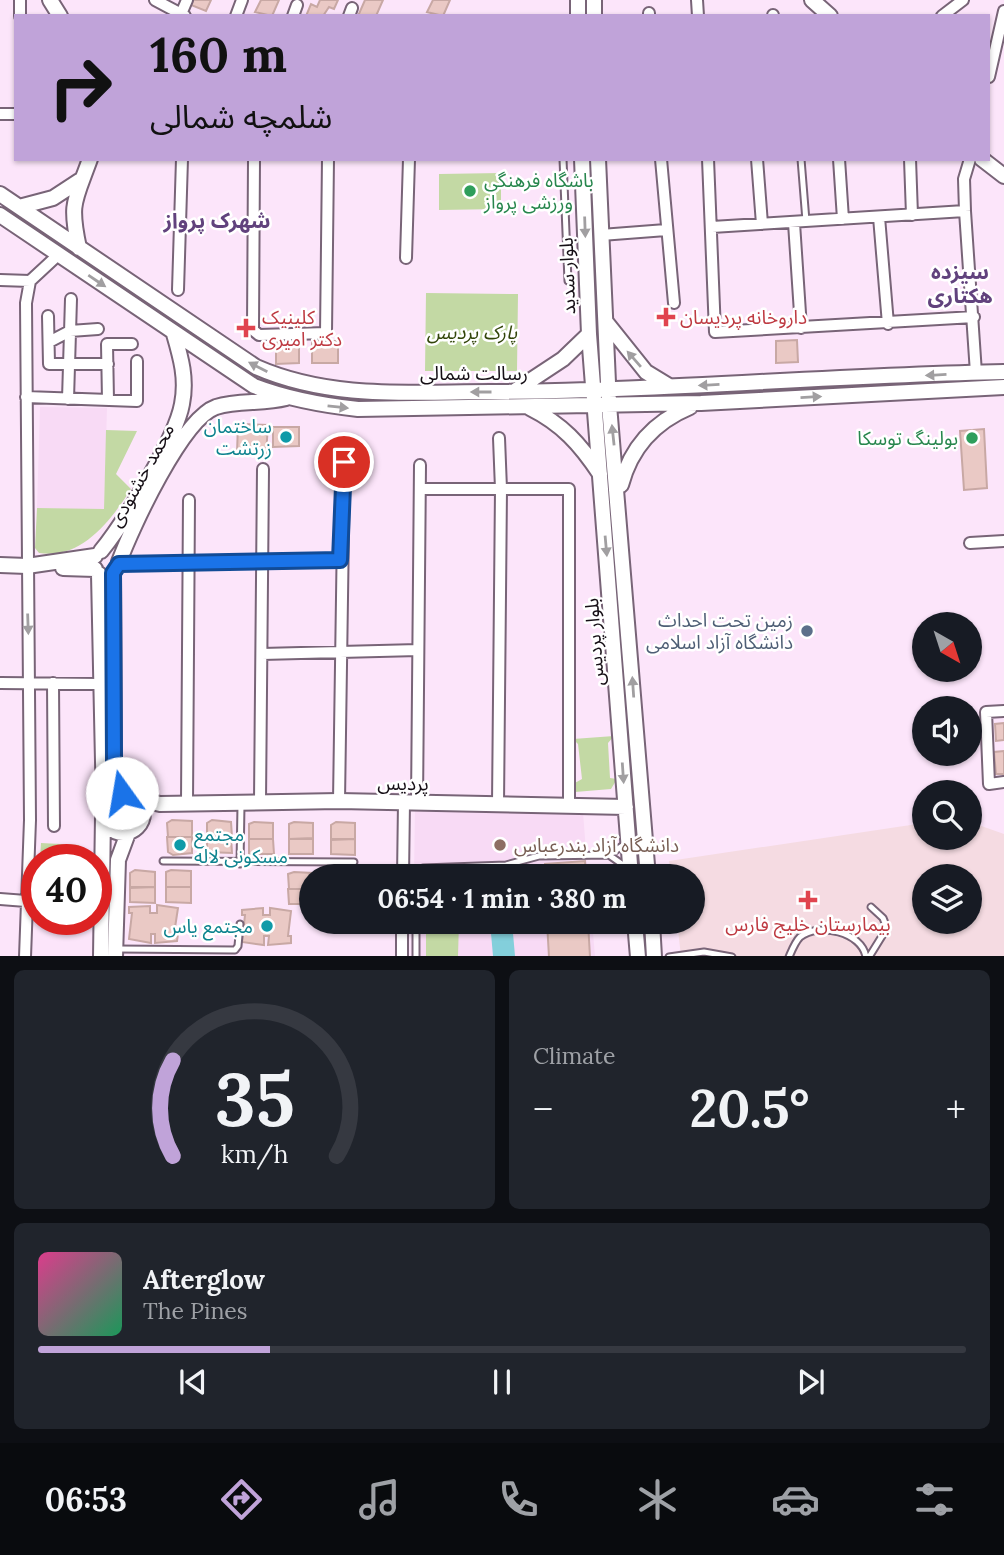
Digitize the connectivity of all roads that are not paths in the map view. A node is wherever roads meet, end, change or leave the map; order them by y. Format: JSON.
{"nodes":[{"id":1,"x":155,"y":0,"type":"edge"},
{"id":2,"x":812,"y":0,"type":"edge"},
{"id":3,"x":1004,"y":11,"type":"edge"},
{"id":4,"x":181,"y":14,"type":"edge"},
{"id":5,"x":828,"y":14,"type":"edge"},
{"id":6,"x":992,"y":43,"type":"edge"},
{"id":7,"x":990,"y":66,"type":"edge"},
{"id":8,"x":89,"y":161,"type":"edge"},
{"id":9,"x":182,"y":161,"type":"edge"},
{"id":10,"x":254,"y":161,"type":"edge"},
{"id":11,"x":328,"y":161,"type":"edge"},
{"id":12,"x":408,"y":161,"type":"edge"},
{"id":13,"x":563,"y":161,"type":"edge"},
{"id":14,"x":582,"y":161,"type":"edge"},
{"id":15,"x":598,"y":161,"type":"edge"},
{"id":16,"x":661,"y":161,"type":"edge"},
{"id":17,"x":708,"y":161,"type":"edge"},
{"id":18,"x":757,"y":161,"type":"edge"},
{"id":19,"x":801,"y":161,"type":"edge"},
{"id":20,"x":839,"y":161,"type":"edge"},
{"id":21,"x":910,"y":161,"type":"edge"},
{"id":22,"x":969,"y":161,"type":"edge"},
{"id":23,"x":985,"y":161,"type":"edge"},
{"id":24,"x":1004,"y":176,"type":"edge"},
{"id":25,"x":83,"y":178,"type":"junction"},
{"id":26,"x":0,"y":194,"type":"edge"},
{"id":27,"x":19,"y":207,"type":"junction"},
{"id":28,"x":965,"y":211,"type":"junction"},
{"id":29,"x":0,"y":215,"type":"edge"},
{"id":30,"x":912,"y":215,"type":"junction"},
{"id":31,"x":879,"y":217,"type":"junction"},
{"id":32,"x":843,"y":219,"type":"junction"},
{"id":33,"x":806,"y":221,"type":"junction"},
{"id":34,"x":794,"y":222,"type":"junction"},
{"id":35,"x":762,"y":224,"type":"junction"},
{"id":36,"x":712,"y":227,"type":"junction"},
{"id":37,"x":666,"y":230,"type":"junction"},
{"id":38,"x":601,"y":235,"type":"junction"},
{"id":39,"x":79,"y":248,"type":"junction"},
{"id":40,"x":586,"y":252,"type":"junction"},
{"id":41,"x":567,"y":253,"type":"junction"},
{"id":42,"x":58,"y":255,"type":"junction"},
{"id":43,"x":406,"y":258,"type":"dead end"},
{"id":44,"x":0,"y":281,"type":"edge"},
{"id":45,"x":30,"y":281,"type":"junction"},
{"id":46,"x":568,"y":281,"type":"dead end"},
{"id":47,"x":178,"y":290,"type":"dead end"},
{"id":48,"x":71,"y":299,"type":"dead end"},
{"id":49,"x":674,"y":303,"type":"dead end"},
{"id":50,"x":48,"y":316,"type":"dead end"},
{"id":51,"x":974,"y":317,"type":"junction"},
{"id":52,"x":606,"y":322,"type":"junction"},
{"id":53,"x":888,"y":324,"type":"junction"},
{"id":54,"x":801,"y":328,"type":"junction"},
{"id":55,"x":98,"y":329,"type":"dead end"},
{"id":56,"x":70,"y":331,"type":"junction"},
{"id":57,"x":174,"y":334,"type":"junction"},
{"id":58,"x":589,"y":334,"type":"junction"},
{"id":59,"x":49,"y":342,"type":"junction"},
{"id":60,"x":132,"y":344,"type":"dead end"},
{"id":61,"x":591,"y":353,"type":"junction"},
{"id":62,"x":607,"y":353,"type":"junction"},
{"id":63,"x":137,"y":361,"type":"dead end"},
{"id":64,"x":69,"y":364,"type":"junction"},
{"id":65,"x":108,"y":364,"type":"junction"},
{"id":66,"x":1004,"y":372,"type":"edge"},
{"id":67,"x":976,"y":373,"type":"junction"},
{"id":68,"x":670,"y":387,"type":"junction"},
{"id":69,"x":1004,"y":387,"type":"edge"},
{"id":70,"x":643,"y":388,"type":"junction"},
{"id":71,"x":512,"y":392,"type":"junction"},
{"id":72,"x":26,"y":397,"type":"junction"},
{"id":73,"x":286,"y":398,"type":"junction"},
{"id":74,"x":552,"y":398,"type":"junction"},
{"id":75,"x":602,"y":398,"type":"junction"},
{"id":76,"x":68,"y":399,"type":"junction"},
{"id":77,"x":108,"y":400,"type":"junction"},
{"id":78,"x":701,"y":403,"type":"junction"},
{"id":79,"x":643,"y":404,"type":"junction"},
{"id":80,"x":525,"y":406,"type":"junction"},
{"id":81,"x":180,"y":413,"type":"junction"},
{"id":82,"x":195,"y":421,"type":"junction"},
{"id":83,"x":499,"y":438,"type":"dead end"},
{"id":84,"x":344,"y":462,"type":"dead end"},
{"id":85,"x":420,"y":465,"type":"dead end"},
{"id":86,"x":263,"y":469,"type":"dead end"},
{"id":87,"x":600,"y":474,"type":"junction"},
{"id":88,"x":419,"y":489,"type":"junction"},
{"id":89,"x":501,"y":489,"type":"junction"},
{"id":90,"x":619,"y":496,"type":"junction"},
{"id":91,"x":189,"y":499,"type":"dead end"},
{"id":92,"x":604,"y":519,"type":"junction"},
{"id":93,"x":620,"y":519,"type":"junction"},
{"id":94,"x":1004,"y":541,"type":"edge"},
{"id":95,"x":970,"y":543,"type":"dead end"},
{"id":96,"x":264,"y":560,"type":"junction"},
{"id":97,"x":340,"y":560,"type":"junction"},
{"id":98,"x":189,"y":561,"type":"junction"},
{"id":99,"x":106,"y":564,"type":"junction"},
{"id":100,"x":0,"y":565,"type":"edge"},
{"id":101,"x":27,"y":566,"type":"junction"},
{"id":102,"x":418,"y":650,"type":"junction"},
{"id":103,"x":341,"y":652,"type":"junction"},
{"id":104,"x":262,"y":654,"type":"junction"},
{"id":105,"x":0,"y":682,"type":"edge"},
{"id":106,"x":30,"y":683,"type":"junction"},
{"id":107,"x":53,"y":683,"type":"junction"},
{"id":108,"x":101,"y":684,"type":"junction"},
{"id":109,"x":1004,"y":711,"type":"edge"},
{"id":110,"x":1004,"y":782,"type":"edge"},
{"id":111,"x":122,"y":793,"type":"junction"},
{"id":112,"x":138,"y":799,"type":"junction"},
{"id":113,"x":260,"y":801,"type":"junction"},
{"id":114,"x":339,"y":801,"type":"junction"},
{"id":115,"x":241,"y":802,"type":"junction"},
{"id":116,"x":183,"y":803,"type":"junction"},
{"id":117,"x":410,"y":803,"type":"junction"},
{"id":118,"x":498,"y":804,"type":"junction"},
{"id":119,"x":569,"y":806,"type":"junction"},
{"id":120,"x":626,"y":807,"type":"junction"},
{"id":121,"x":104,"y":812,"type":"junction"},
{"id":122,"x":141,"y":822,"type":"junction"},
{"id":123,"x":54,"y":826,"type":"dead end"},
{"id":124,"x":128,"y":832,"type":"junction"},
{"id":125,"x":628,"y":841,"type":"junction"},
{"id":126,"x":29,"y":844,"type":"edge"},
{"id":127,"x":609,"y":855,"type":"junction"},
{"id":128,"x":163,"y":861,"type":"dead end"},
{"id":129,"x":354,"y":862,"type":"dead end"},
{"id":130,"x":240,"y":864,"type":"junction"},
{"id":131,"x":404,"y":864,"type":"edge"},
{"id":132,"x":510,"y":864,"type":"edge"},
{"id":133,"x":619,"y":864,"type":"edge"},
{"id":134,"x":630,"y":864,"type":"edge"},
{"id":135,"x":647,"y":864,"type":"edge"},
{"id":136,"x":0,"y":899,"type":"edge"},
{"id":137,"x":21,"y":901,"type":"edge"},
{"id":138,"x":871,"y":907,"type":"dead end"},
{"id":139,"x":240,"y":924,"type":"dead end"},
{"id":140,"x":402,"y":934,"type":"edge"},
{"id":141,"x":416,"y":934,"type":"edge"},
{"id":142,"x":636,"y":934,"type":"edge"},
{"id":143,"x":653,"y":934,"type":"edge"},
{"id":144,"x":25,"y":935,"type":"edge"},
{"id":145,"x":115,"y":953,"type":"edge"},
{"id":146,"x":25,"y":956,"type":"edge"},
{"id":147,"x":101,"y":956,"type":"edge"},
{"id":148,"x":402,"y":956,"type":"edge"},
{"id":149,"x":416,"y":956,"type":"edge"},
{"id":150,"x":638,"y":956,"type":"edge"},
{"id":151,"x":654,"y":956,"type":"edge"},
{"id":152,"x":676,"y":956,"type":"edge"},
{"id":153,"x":726,"y":956,"type":"edge"},
{"id":154,"x":790,"y":956,"type":"edge"},
{"id":155,"x":868,"y":956,"type":"edge"},
{"id":156,"x":869,"y":956,"type":"edge"}],
"edges":[{"from":1,"to":4,"type":"street"},
{"from":2,"to":5,"type":"main road"},
{"from":3,"to":6,"type":"street"},
{"from":6,"to":7,"type":"street"},
{"from":8,"to":25,"type":"main road"},
{"from":9,"to":47,"type":"street"},
{"from":10,"to":11,"type":"street"},
{"from":12,"to":43,"type":"street"},
{"from":13,"to":41,"type":"lane"},
{"from":14,"to":40,"type":"main road","name":"بلوار سدید","one_way":true},
{"from":15,"to":38,"type":"main road","name":"بلوار سدید"},
{"from":16,"to":37,"type":"street"},
{"from":17,"to":36,"type":"street"},
{"from":18,"to":35,"type":"street"},
{"from":19,"to":33,"type":"lane"},
{"from":20,"to":32,"type":"street"},
{"from":21,"to":30,"type":"street"},
{"from":22,"to":28,"type":"street"},
{"from":23,"to":24,"type":"main road"},
{"from":25,"to":27,"type":"main road"},
{"from":25,"to":39,"type":"main road"},
{"from":26,"to":27,"type":"main road","name":"رسالت شمالی"},
{"from":27,"to":39,"type":"main road","name":"رسالت شمالی"},
{"from":28,"to":30,"type":"street"},
{"from":28,"to":51,"type":"street"},
{"from":29,"to":42,"type":"main road","name":"رسالت شمالی"},
{"from":30,"to":31,"type":"street"},
{"from":31,"to":32,"type":"street"},
{"from":31,"to":53,"type":"street"},
{"from":32,"to":33,"type":"street"},
{"from":33,"to":34,"type":"street"},
{"from":34,"to":35,"type":"street"},
{"from":34,"to":54,"type":"street"},
{"from":35,"to":36,"type":"street"},
{"from":36,"to":54,"type":"street"},
{"from":37,"to":38,"type":"street"},
{"from":37,"to":49,"type":"street"},
{"from":38,"to":52,"type":"main road","name":"بلوار سدید"},
{"from":71,"to":39,"type":"main road","name":"رسالت شمالی","one_way":true},
{"from":40,"to":41,"type":"lane"},
{"from":40,"to":58,"type":"main road","name":"بلوار سدید"},
{"from":41,"to":46,"type":"lane"},
{"from":42,"to":45,"type":"street"},
{"from":42,"to":57,"type":"main road","name":"رسالت شمالی","one_way":true},
{"from":44,"to":45,"type":"street"},
{"from":45,"to":72,"type":"street"},
{"from":48,"to":56,"type":"street"},
{"from":50,"to":59,"type":"street"},
{"from":51,"to":53,"type":"street"},
{"from":51,"to":67,"type":"street"},
{"from":52,"to":62,"type":"main road","name":"بلوار سدید"},
{"from":68,"to":52,"type":"main road","one_way":true},
{"from":53,"to":54,"type":"street"},
{"from":55,"to":56,"type":"street"},
{"from":56,"to":59,"type":"street"},
{"from":56,"to":64,"type":"street"},
{"from":57,"to":73,"type":"main road","name":"رسالت شمالی"},
{"from":57,"to":81,"type":"main road","name":"محمد خشنودی"},
{"from":58,"to":61,"type":"main road","name":"بلوار سدید"},
{"from":58,"to":71,"type":"main road"},
{"from":59,"to":64,"type":"street"},
{"from":60,"to":65,"type":"street"},
{"from":61,"to":62,"type":"main road"},
{"from":61,"to":75,"type":"main road","name":"بلوار سدید"},
{"from":62,"to":75,"type":"main road","name":"بلوار سدید"},
{"from":63,"to":77,"type":"street"},
{"from":64,"to":65,"type":"street"},
{"from":64,"to":76,"type":"street"},
{"from":65,"to":77,"type":"street"},
{"from":66,"to":67,"type":"main road","name":"رسالت شمالی"},
{"from":67,"to":68,"type":"main road","name":"رسالت شمالی","one_way":true},
{"from":68,"to":70,"type":"main road","name":"رسالت شمالی"},
{"from":78,"to":69,"type":"main road","name":"رسالت شمالی","one_way":true},
{"from":70,"to":75,"type":"main road","name":"رسالت شمالی"},
{"from":70,"to":79,"type":"main road"},
{"from":71,"to":74,"type":"main road","name":"رسالت شمالی"},
{"from":72,"to":76,"type":"street"},
{"from":72,"to":101,"type":"street"},
{"from":73,"to":80,"type":"main road","name":"رسالت شمالی","one_way":true},
{"from":73,"to":82,"type":"main road","name":"محمد خشنودی"},
{"from":74,"to":75,"type":"main road","name":"رسالت شمالی"},
{"from":74,"to":80,"type":"main road","name":"رسالت شمالی"},
{"from":75,"to":79,"type":"main road","name":"رسالت شمالی"},
{"from":75,"to":87,"type":"main road","name":"بلوار پردیس"},
{"from":90,"to":75,"type":"main road","name":"بلوار پردیس","one_way":true},
{"from":76,"to":77,"type":"street"},
{"from":78,"to":79,"type":"main road","name":"رسالت شمالی"},
{"from":78,"to":90,"type":"main road"},
{"from":80,"to":87,"type":"main road"},
{"from":81,"to":82,"type":"main road"},
{"from":81,"to":99,"type":"main road","name":"محمد خشنودی"},
{"from":82,"to":99,"type":"main road","name":"محمد خشنودی"},
{"from":83,"to":89,"type":"street"},
{"from":84,"to":97,"type":"street"},
{"from":85,"to":88,"type":"street"},
{"from":86,"to":96,"type":"street"},
{"from":87,"to":92,"type":"main road","name":"بلوار پردیس"},
{"from":88,"to":89,"type":"street"},
{"from":88,"to":102,"type":"street"},
{"from":89,"to":118,"type":"street"},
{"from":89,"to":119,"type":"street"},
{"from":90,"to":93,"type":"main road","name":"بلوار پردیس"},
{"from":91,"to":98,"type":"street"},
{"from":92,"to":93,"type":"main road"},
{"from":92,"to":120,"type":"main road","name":"بلوار پردیس","one_way":true},
{"from":135,"to":93,"type":"main road","name":"بلوار پردیس","one_way":true},
{"from":94,"to":95,"type":"street"},
{"from":96,"to":97,"type":"street"},
{"from":96,"to":98,"type":"street"},
{"from":96,"to":104,"type":"street"},
{"from":97,"to":103,"type":"street"},
{"from":98,"to":99,"type":"street"},
{"from":98,"to":116,"type":"street"},
{"from":99,"to":101,"type":"main road"},
{"from":99,"to":108,"type":"main road","name":"محمد خشنودی"},
{"from":99,"to":111,"type":"main road","name":"محمد خشنودی"},
{"from":100,"to":101,"type":"main road"},
{"from":101,"to":106,"type":"street","one_way":true},
{"from":102,"to":103,"type":"street"},
{"from":102,"to":117,"type":"street"},
{"from":103,"to":104,"type":"street"},
{"from":103,"to":114,"type":"street"},
{"from":104,"to":113,"type":"street"},
{"from":105,"to":106,"type":"street"},
{"from":106,"to":107,"type":"street"},
{"from":106,"to":126,"type":"street"},
{"from":107,"to":108,"type":"street"},
{"from":107,"to":123,"type":"street"},
{"from":108,"to":121,"type":"main road","name":"محمد خشنودی"},
{"from":109,"to":110,"type":"street"},
{"from":111,"to":112,"type":"main road"},
{"from":111,"to":121,"type":"main road"},
{"from":112,"to":116,"type":"main road","name":"پردیس"},
{"from":112,"to":122,"type":"main road"},
{"from":113,"to":114,"type":"main road","name":"پردیس"},
{"from":113,"to":115,"type":"main road","name":"پردیس"},
{"from":114,"to":117,"type":"main road","name":"پردیس"},
{"from":115,"to":116,"type":"main road","name":"پردیس"},
{"from":115,"to":130,"type":"lane"},
{"from":116,"to":122,"type":"main road"},
{"from":117,"to":118,"type":"main road","name":"پردیس"},
{"from":117,"to":131,"type":"street"},
{"from":118,"to":119,"type":"main road","name":"پردیس"},
{"from":119,"to":120,"type":"main road","name":"پردیس"},
{"from":120,"to":125,"type":"main road","name":"بلوار پردیس"},
{"from":121,"to":124,"type":"main road"},
{"from":121,"to":147,"type":"main road","name":"محمد خشنودی"},
{"from":122,"to":124,"type":"main road"},
{"from":124,"to":145,"type":"main road"},
{"from":125,"to":127,"type":"lane"},
{"from":125,"to":134,"type":"main road","name":"بلوار پردیس"},
{"from":127,"to":132,"type":"lane"},
{"from":127,"to":133,"type":"lane"},
{"from":128,"to":130,"type":"lane"},
{"from":129,"to":130,"type":"lane"},
{"from":136,"to":137,"type":"street"},
{"from":138,"to":156,"type":"lane"},
{"from":139,"to":145,"type":"lane"},
{"from":140,"to":148,"type":"street"},
{"from":141,"to":149,"type":"lane"},
{"from":142,"to":150,"type":"main road"},
{"from":143,"to":151,"type":"main road"},
{"from":144,"to":146,"type":"street"},
{"from":152,"to":153,"type":"lane"},
{"from":154,"to":155,"type":"lane"}]}
